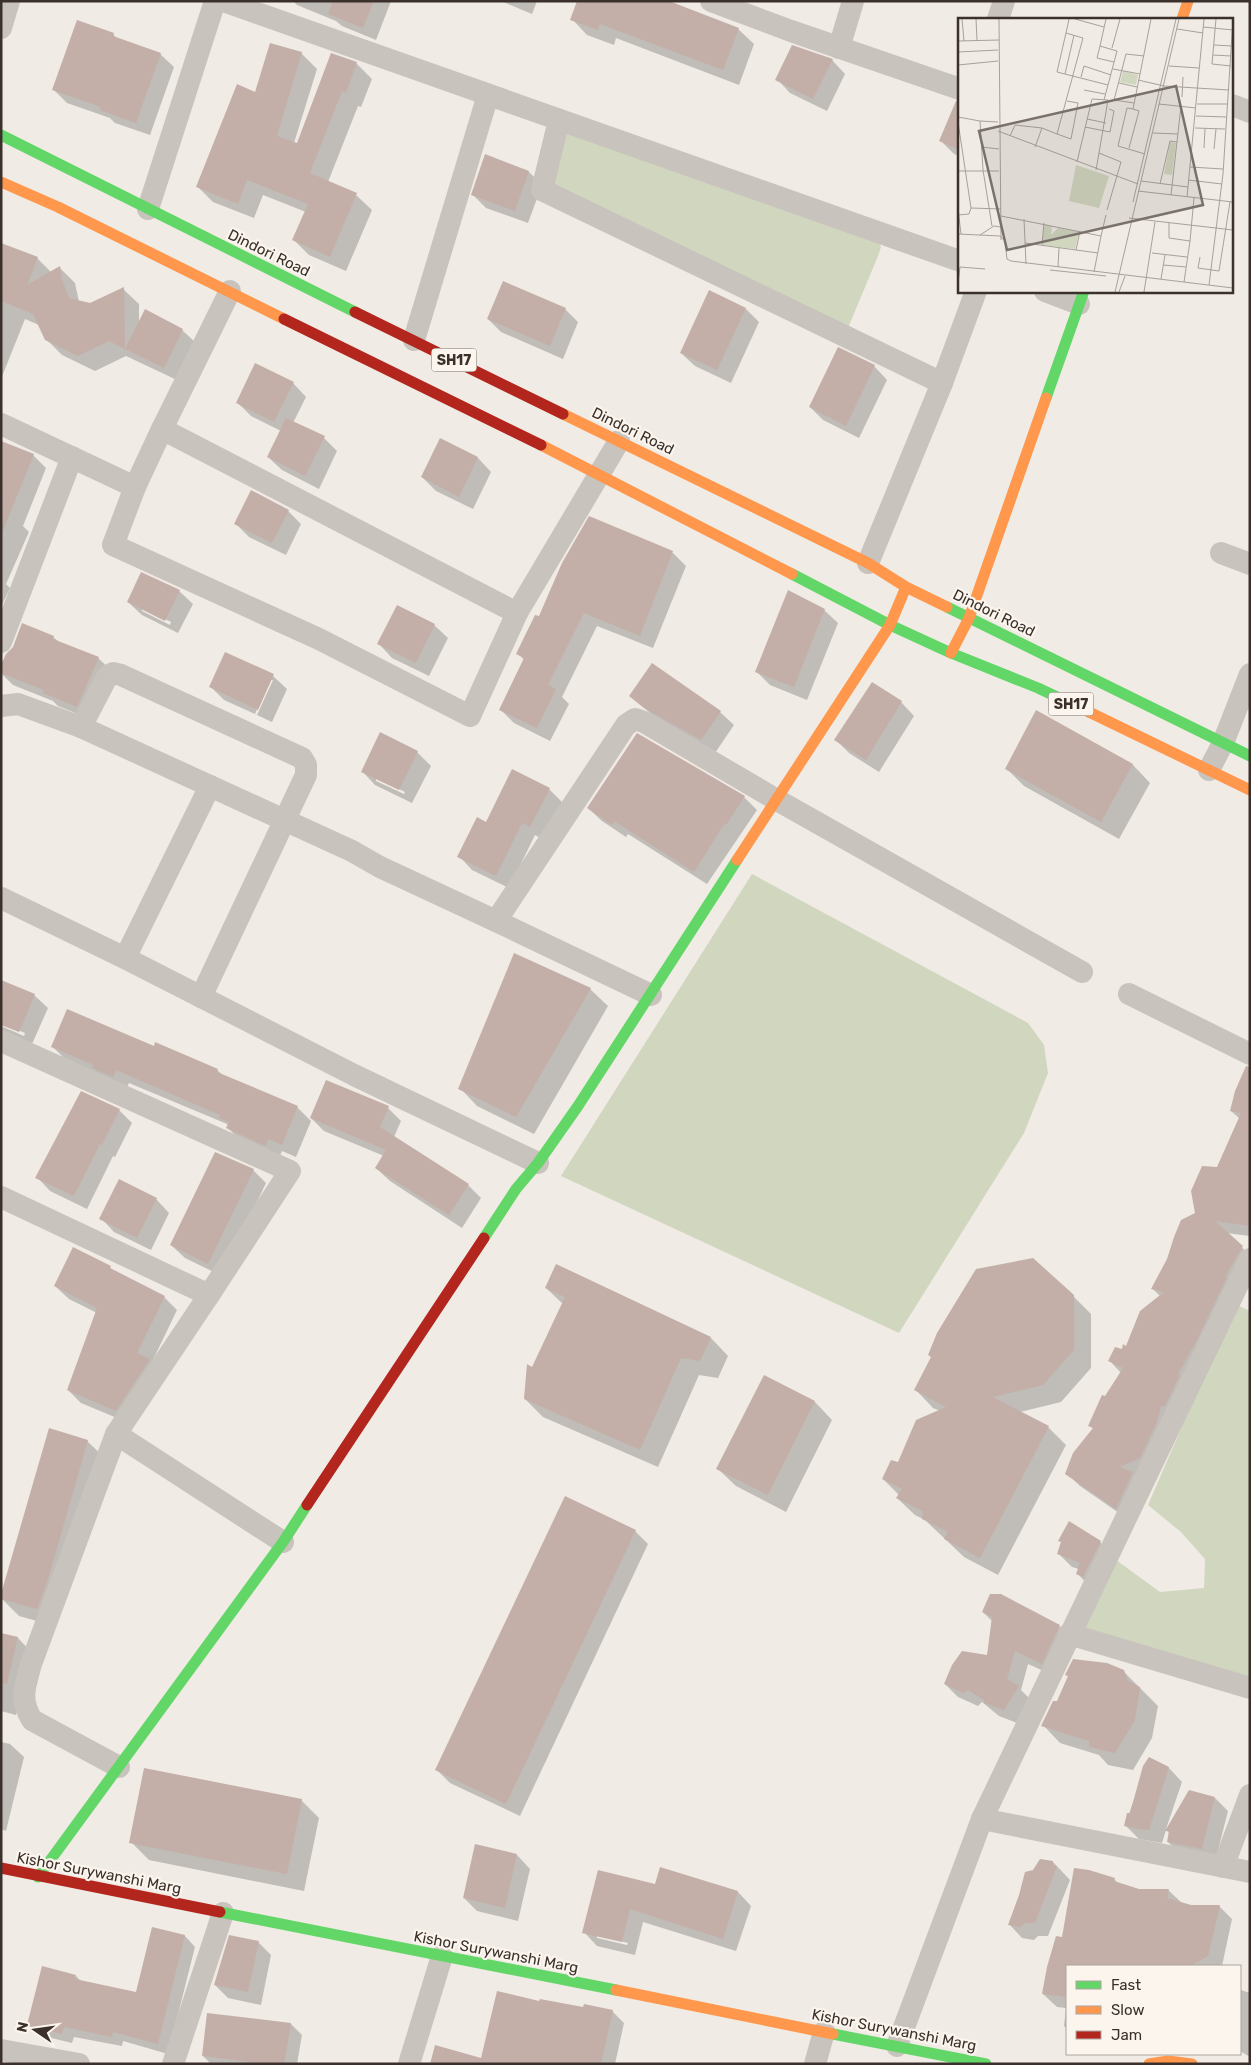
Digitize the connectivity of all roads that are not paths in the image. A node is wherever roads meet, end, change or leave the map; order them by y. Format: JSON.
{"nodes":[{"id":1,"x":9,"y":1,"type":"edge"},
{"id":2,"x":215,"y":1,"type":"edge"},
{"id":3,"x":222,"y":1,"type":"edge"},
{"id":4,"x":711,"y":1,"type":"edge"},
{"id":5,"x":853,"y":1,"type":"edge"},
{"id":6,"x":1004,"y":1,"type":"edge"},
{"id":7,"x":1188,"y":1,"type":"edge"},
{"id":8,"x":998,"y":18,"type":"edge"},
{"id":9,"x":1182,"y":18,"type":"edge"},
{"id":10,"x":1,"y":28,"type":"edge"},
{"id":11,"x":839,"y":48,"type":"junction"},
{"id":12,"x":958,"y":88,"type":"edge"},
{"id":13,"x":488,"y":95,"type":"junction"},
{"id":14,"x":1234,"y":106,"type":"edge"},
{"id":15,"x":1250,"y":112,"type":"edge"},
{"id":16,"x":559,"y":120,"type":"junction"},
{"id":17,"x":1,"y":135,"type":"edge"},
{"id":18,"x":1,"y":182,"type":"edge"},
{"id":19,"x":148,"y":209,"type":"junction"},
{"id":20,"x":958,"y":259,"type":"edge"},
{"id":21,"x":230,"y":291,"type":"junction"},
{"id":22,"x":976,"y":292,"type":"edge"},
{"id":23,"x":1050,"y":292,"type":"edge"},
{"id":24,"x":1082,"y":298,"type":"edge"},
{"id":25,"x":414,"y":340,"type":"junction"},
{"id":26,"x":942,"y":383,"type":"junction"},
{"id":27,"x":1,"y":424,"type":"edge"},
{"id":28,"x":162,"y":429,"type":"junction"},
{"id":29,"x":619,"y":441,"type":"junction"},
{"id":30,"x":72,"y":458,"type":"junction"},
{"id":31,"x":601,"y":475,"type":"junction"},
{"id":32,"x":135,"y":487,"type":"junction"},
{"id":33,"x":1221,"y":553,"type":"dead end"},
{"id":34,"x":868,"y":564,"type":"junction"},
{"id":35,"x":1250,"y":564,"type":"edge"},
{"id":36,"x":906,"y":587,"type":"junction"},
{"id":37,"x":516,"y":613,"type":"junction"},
{"id":38,"x":969,"y":618,"type":"junction"},
{"id":39,"x":890,"y":625,"type":"junction"},
{"id":40,"x":1,"y":642,"type":"edge"},
{"id":41,"x":950,"y":653,"type":"junction"},
{"id":42,"x":1250,"y":674,"type":"edge"},
{"id":43,"x":1,"y":706,"type":"edge"},
{"id":44,"x":81,"y":727,"type":"junction"},
{"id":45,"x":1223,"y":743,"type":"junction"},
{"id":46,"x":1250,"y":756,"type":"edge"},
{"id":47,"x":1209,"y":770,"type":"junction"},
{"id":48,"x":210,"y":786,"type":"junction"},
{"id":49,"x":1250,"y":790,"type":"edge"},
{"id":50,"x":777,"y":800,"type":"junction"},
{"id":51,"x":285,"y":820,"type":"junction"},
{"id":52,"x":1,"y":898,"type":"edge"},
{"id":53,"x":496,"y":921,"type":"junction"},
{"id":54,"x":125,"y":958,"type":"junction"},
{"id":55,"x":1082,"y":972,"type":"dead end"},
{"id":56,"x":651,"y":994,"type":"junction"},
{"id":57,"x":1129,"y":994,"type":"dead end"},
{"id":58,"x":201,"y":997,"type":"junction"},
{"id":59,"x":1,"y":1041,"type":"edge"},
{"id":60,"x":1250,"y":1054,"type":"edge"},
{"id":61,"x":538,"y":1163,"type":"junction"},
{"id":62,"x":1,"y":1197,"type":"edge"},
{"id":63,"x":1250,"y":1259,"type":"edge"},
{"id":64,"x":209,"y":1295,"type":"junction"},
{"id":65,"x":1241,"y":1300,"type":"edge"},
{"id":66,"x":116,"y":1434,"type":"junction"},
{"id":67,"x":283,"y":1542,"type":"junction"},
{"id":68,"x":1069,"y":1634,"type":"junction"},
{"id":69,"x":1250,"y":1688,"type":"edge"},
{"id":70,"x":120,"y":1766,"type":"junction"},
{"id":71,"x":1250,"y":1795,"type":"edge"},
{"id":72,"x":982,"y":1818,"type":"junction"},
{"id":73,"x":1222,"y":1867,"type":"junction"},
{"id":74,"x":1,"y":1868,"type":"edge"},
{"id":75,"x":1250,"y":1872,"type":"edge"},
{"id":76,"x":38,"y":1877,"type":"junction"},
{"id":77,"x":222,"y":1913,"type":"junction"},
{"id":78,"x":442,"y":1956,"type":"junction"},
{"id":79,"x":824,"y":2032,"type":"junction"},
{"id":80,"x":897,"y":2046,"type":"junction"},
{"id":81,"x":1,"y":2050,"type":"edge"},
{"id":82,"x":80,"y":2064,"type":"edge"},
{"id":83,"x":173,"y":2064,"type":"edge"},
{"id":84,"x":409,"y":2064,"type":"edge"},
{"id":85,"x":815,"y":2064,"type":"edge"},
{"id":86,"x":986,"y":2064,"type":"edge"},
{"id":87,"x":1149,"y":2064,"type":"edge"},
{"id":88,"x":1192,"y":2064,"type":"edge"}],
"edges":[{"from":1,"to":10,"type":"street"},
{"from":2,"to":19,"type":"street"},
{"from":3,"to":13,"type":"street"},
{"from":4,"to":11,"type":"street"},
{"from":5,"to":11,"type":"street"},
{"from":6,"to":8,"type":"street"},
{"from":7,"to":9,"type":"street"},
{"from":11,"to":12,"type":"street"},
{"from":13,"to":16,"type":"street"},
{"from":13,"to":25,"type":"street"},
{"from":14,"to":15,"type":"street"},
{"from":16,"to":20,"type":"street"},
{"from":16,"to":26,"type":"street"},
{"from":17,"to":19,"type":"street","name":"Dindori Road","number":"SH17"},
{"from":18,"to":21,"type":"street"},
{"from":19,"to":25,"type":"street","name":"Dindori Road","number":"SH17"},
{"from":21,"to":28,"type":"street"},
{"from":21,"to":31,"type":"street"},
{"from":22,"to":26,"type":"street"},
{"from":23,"to":24,"type":"street"},
{"from":24,"to":38,"type":"street"},
{"from":25,"to":29,"type":"street","name":"Dindori Road","number":"SH17"},
{"from":26,"to":34,"type":"street"},
{"from":27,"to":30,"type":"street"},
{"from":28,"to":32,"type":"street"},
{"from":28,"to":37,"type":"street"},
{"from":29,"to":31,"type":"street"},
{"from":29,"to":34,"type":"street","name":"Dindori Road","number":"SH17"},
{"from":30,"to":32,"type":"street"},
{"from":30,"to":40,"type":"street"},
{"from":31,"to":37,"type":"street"},
{"from":31,"to":39,"type":"street"},
{"from":32,"to":37,"type":"street"},
{"from":33,"to":35,"type":"street"},
{"from":34,"to":36,"type":"street","name":"Dindori Road","number":"SH17"},
{"from":36,"to":38,"type":"street","name":"Dindori Road","number":"SH17"},
{"from":36,"to":39,"type":"street"},
{"from":38,"to":41,"type":"street"},
{"from":38,"to":45,"type":"street","name":"Dindori Road","number":"SH17"},
{"from":39,"to":41,"type":"street","number":"SH17"},
{"from":39,"to":50,"type":"street"},
{"from":41,"to":47,"type":"street","number":"SH17"},
{"from":42,"to":45,"type":"street"},
{"from":43,"to":44,"type":"street"},
{"from":44,"to":48,"type":"street"},
{"from":44,"to":51,"type":"street"},
{"from":45,"to":46,"type":"street","name":"Dindori Road","number":"SH17"},
{"from":45,"to":47,"type":"street"},
{"from":47,"to":49,"type":"street","number":"SH17"},
{"from":48,"to":51,"type":"street"},
{"from":48,"to":54,"type":"street"},
{"from":50,"to":53,"type":"street"},
{"from":50,"to":55,"type":"street"},
{"from":50,"to":56,"type":"street"},
{"from":51,"to":53,"type":"street"},
{"from":51,"to":58,"type":"street"},
{"from":52,"to":54,"type":"street"},
{"from":53,"to":56,"type":"street"},
{"from":54,"to":58,"type":"street"},
{"from":56,"to":61,"type":"street"},
{"from":57,"to":60,"type":"street"},
{"from":58,"to":61,"type":"street"},
{"from":59,"to":64,"type":"street"},
{"from":61,"to":67,"type":"street"},
{"from":62,"to":64,"type":"street"},
{"from":63,"to":65,"type":"street"},
{"from":64,"to":66,"type":"street"},
{"from":65,"to":68,"type":"street"},
{"from":66,"to":67,"type":"street"},
{"from":66,"to":70,"type":"street"},
{"from":67,"to":70,"type":"street"},
{"from":68,"to":69,"type":"street"},
{"from":68,"to":72,"type":"street"},
{"from":70,"to":76,"type":"street"},
{"from":71,"to":73,"type":"street"},
{"from":72,"to":73,"type":"street"},
{"from":72,"to":80,"type":"street"},
{"from":73,"to":75,"type":"street"},
{"from":74,"to":76,"type":"street","name":"Kishor Surywanshi Marg"},
{"from":76,"to":77,"type":"street","name":"Kishor Surywanshi Marg"},
{"from":77,"to":78,"type":"street","name":"Kishor Surywanshi Marg"},
{"from":77,"to":83,"type":"street"},
{"from":78,"to":79,"type":"street","name":"Kishor Surywanshi Marg"},
{"from":78,"to":84,"type":"street"},
{"from":79,"to":80,"type":"street","name":"Kishor Surywanshi Marg"},
{"from":79,"to":85,"type":"street"},
{"from":80,"to":86,"type":"street","name":"Kishor Surywanshi Marg"},
{"from":81,"to":82,"type":"street"},
{"from":87,"to":88,"type":"street"}]}
